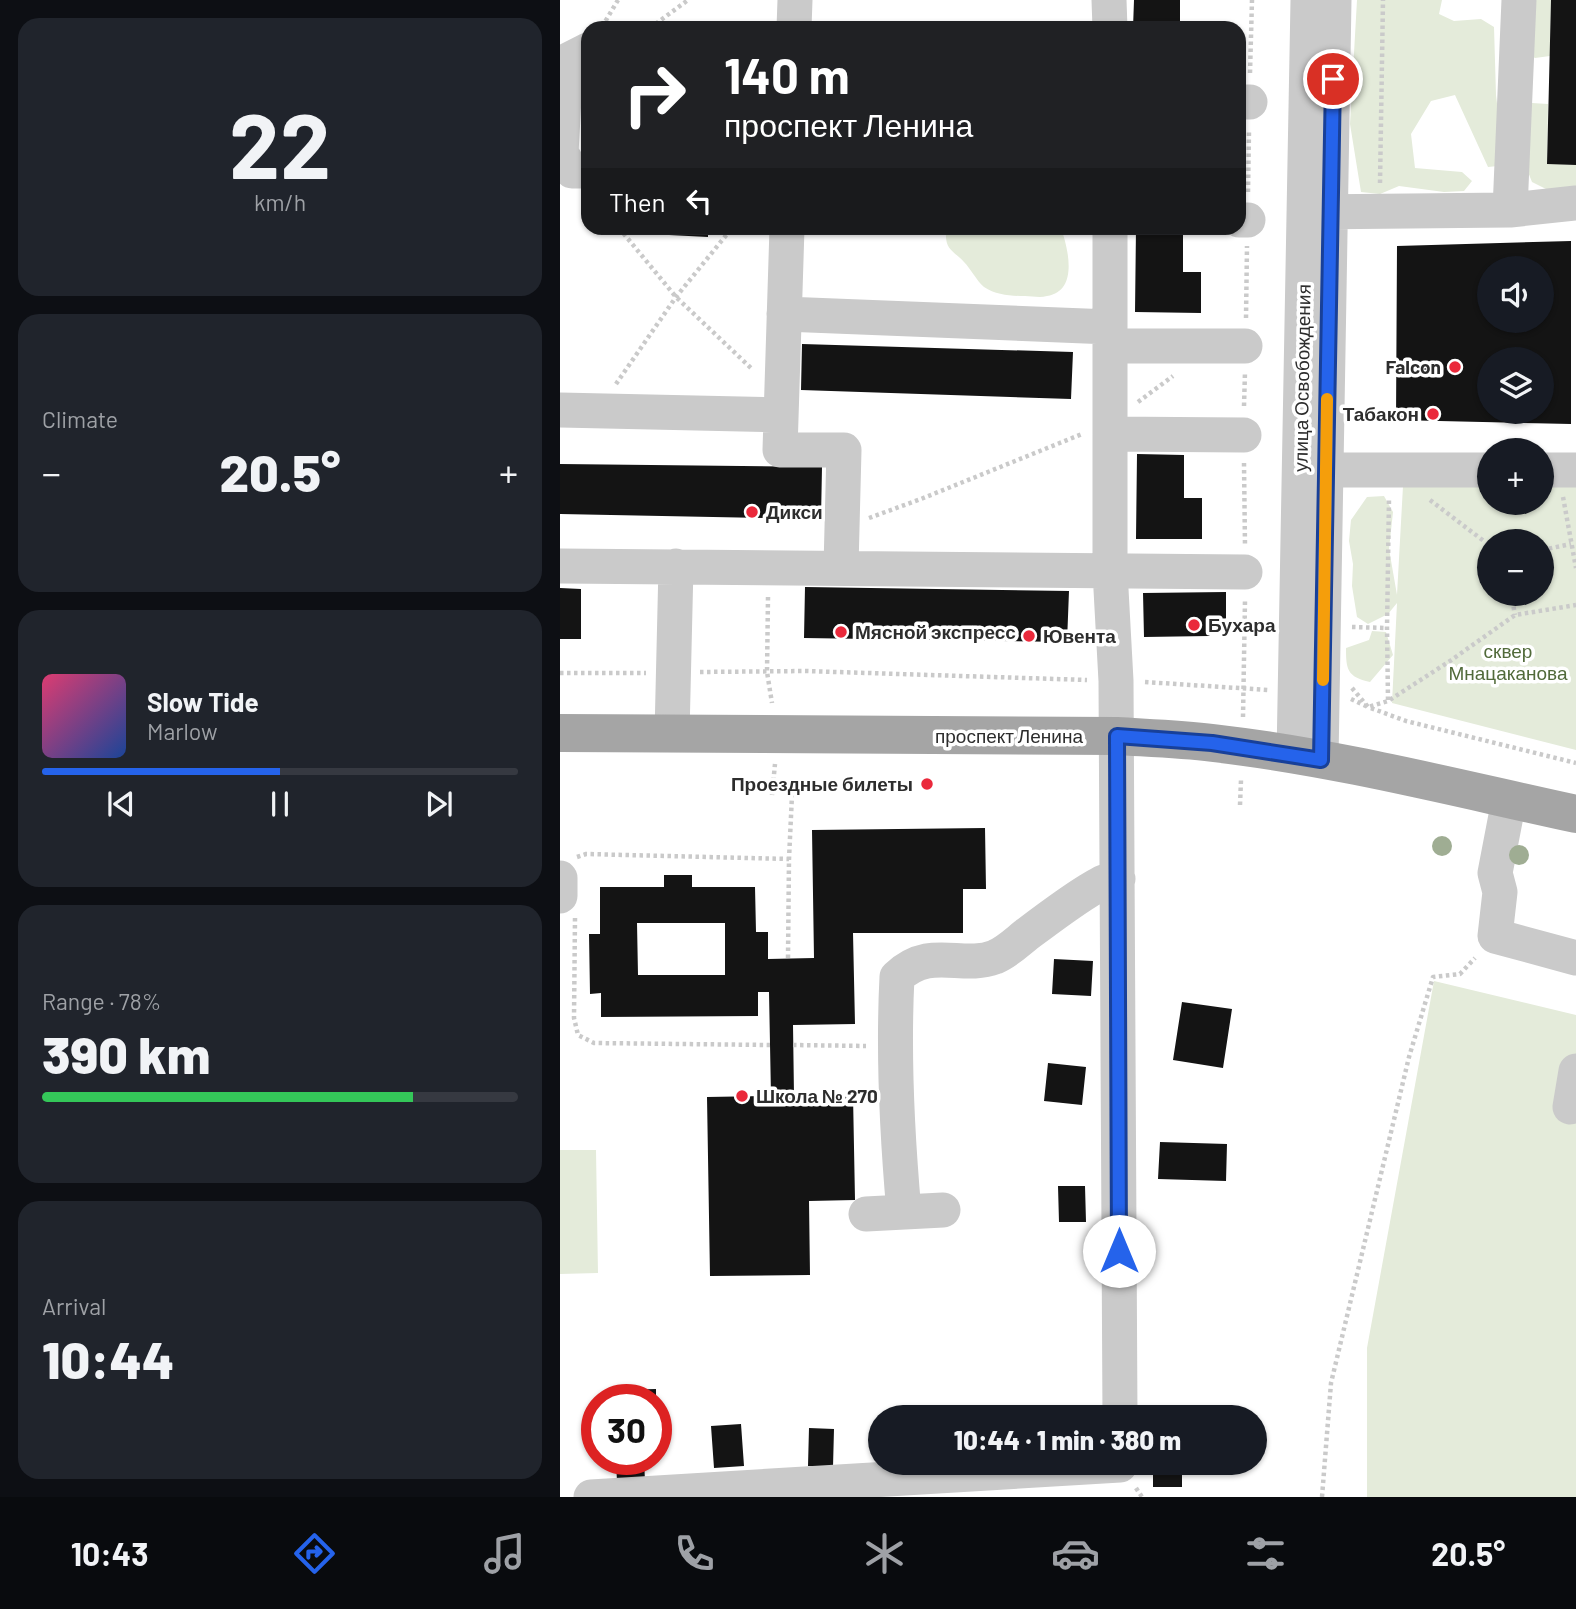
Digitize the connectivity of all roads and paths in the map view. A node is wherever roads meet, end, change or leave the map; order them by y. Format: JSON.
{"nodes":[{"id":1,"x":618,"y":0,"type":"edge"},
{"id":2,"x":677,"y":0,"type":"edge"},
{"id":3,"x":688,"y":0,"type":"edge"},
{"id":4,"x":795,"y":0,"type":"edge"},
{"id":5,"x":1110,"y":0,"type":"edge"},
{"id":6,"x":1308,"y":0,"type":"edge"},
{"id":7,"x":1335,"y":0,"type":"edge"},
{"id":8,"x":1519,"y":0,"type":"edge"},
{"id":9,"x":679,"y":7,"type":"junction"},
{"id":10,"x":605,"y":21,"type":"edge"},
{"id":11,"x":660,"y":21,"type":"edge"},
{"id":12,"x":794,"y":21,"type":"edge"},
{"id":13,"x":1110,"y":21,"type":"edge"},
{"id":14,"x":581,"y":54,"type":"edge"},
{"id":15,"x":560,"y":153,"type":"edge"},
{"id":16,"x":581,"y":171,"type":"edge"},
{"id":17,"x":1576,"y":203,"type":"edge"},
{"id":18,"x":1510,"y":210,"type":"junction"},
{"id":19,"x":1317,"y":212,"type":"junction"},
{"id":20,"x":625,"y":235,"type":"edge"},
{"id":21,"x":726,"y":235,"type":"edge"},
{"id":22,"x":787,"y":235,"type":"edge"},
{"id":23,"x":1110,"y":235,"type":"edge"},
{"id":24,"x":676,"y":296,"type":"junction"},
{"id":25,"x":784,"y":314,"type":"junction"},
{"id":26,"x":1110,"y":337,"type":"junction"},
{"id":27,"x":1245,"y":346,"type":"dead end"},
{"id":28,"x":782,"y":406,"type":"junction"},
{"id":29,"x":560,"y":410,"type":"edge"},
{"id":30,"x":597,"y":411,"type":"junction"},
{"id":31,"x":1101,"y":432,"type":"junction"},
{"id":32,"x":1244,"y":435,"type":"dead end"},
{"id":33,"x":1314,"y":470,"type":"junction"},
{"id":34,"x":1477,"y":470,"type":"edge"},
{"id":35,"x":1559,"y":470,"type":"edge"},
{"id":36,"x":1389,"y":471,"type":"junction"},
{"id":37,"x":1427,"y":498,"type":"dead end"},
{"id":38,"x":860,"y":521,"type":"dead end"},
{"id":39,"x":1477,"y":536,"type":"edge"},
{"id":40,"x":1571,"y":544,"type":"junction"},
{"id":41,"x":1554,"y":548,"type":"edge"},
{"id":42,"x":560,"y":566,"type":"edge"},
{"id":43,"x":676,"y":566,"type":"junction"},
{"id":44,"x":841,"y":567,"type":"junction"},
{"id":45,"x":1576,"y":568,"type":"edge"},
{"id":46,"x":1110,"y":571,"type":"junction"},
{"id":47,"x":1245,"y":572,"type":"dead end"},
{"id":48,"x":1576,"y":605,"type":"edge"},
{"id":49,"x":1514,"y":606,"type":"edge"},
{"id":50,"x":1516,"y":615,"type":"junction"},
{"id":51,"x":1345,"y":626,"type":"dead end"},
{"id":52,"x":1387,"y":628,"type":"junction"},
{"id":53,"x":560,"y":673,"type":"edge"},
{"id":54,"x":673,"y":673,"type":"junction"},
{"id":55,"x":1116,"y":681,"type":"junction"},
{"id":56,"x":1244,"y":689,"type":"junction"},
{"id":57,"x":1270,"y":691,"type":"dead end"},
{"id":58,"x":1388,"y":701,"type":"junction"},
{"id":59,"x":1368,"y":707,"type":"dead end"},
{"id":60,"x":1242,"y":729,"type":"dead end"},
{"id":61,"x":560,"y":733,"type":"edge"},
{"id":62,"x":671,"y":734,"type":"junction"},
{"id":63,"x":1117,"y":736,"type":"junction"},
{"id":64,"x":1308,"y":757,"type":"junction"},
{"id":65,"x":1241,"y":780,"type":"dead end"},
{"id":66,"x":792,"y":794,"type":"dead end"},
{"id":67,"x":1508,"y":800,"type":"junction"},
{"id":68,"x":1240,"y":805,"type":"dead end"},
{"id":69,"x":1576,"y":814,"type":"edge"},
{"id":70,"x":789,"y":859,"type":"junction"},
{"id":71,"x":568,"y":868,"type":"edge"},
{"id":72,"x":1118,"y":879,"type":"junction"},
{"id":73,"x":564,"y":897,"type":"edge"},
{"id":74,"x":1495,"y":936,"type":"junction"},
{"id":75,"x":788,"y":958,"type":"dead end"},
{"id":76,"x":1576,"y":958,"type":"edge"},
{"id":77,"x":770,"y":1045,"type":"dead end"},
{"id":78,"x":793,"y":1045,"type":"dead end"},
{"id":79,"x":895,"y":1047,"type":"junction"},
{"id":80,"x":1576,"y":1071,"type":"edge"},
{"id":81,"x":1570,"y":1107,"type":"dead end"},
{"id":82,"x":943,"y":1210,"type":"dead end"},
{"id":83,"x":904,"y":1212,"type":"junction"},
{"id":84,"x":866,"y":1214,"type":"dead end"},
{"id":85,"x":1120,"y":1405,"type":"edge"},
{"id":86,"x":944,"y":1475,"type":"edge"},
{"id":87,"x":591,"y":1497,"type":"edge"},
{"id":88,"x":1322,"y":1497,"type":"edge"}],
"edges":[{"from":1,"to":10,"type":"path"},
{"from":2,"to":9,"type":"path"},
{"from":3,"to":9,"type":"path"},
{"from":4,"to":12,"type":"street"},
{"from":5,"to":13,"type":"street"},
{"from":6,"to":19,"type":"street","name":"улица Освобождения"},
{"from":7,"to":19,"type":"street","name":"улица Освобождения"},
{"from":8,"to":18,"type":"street"},
{"from":9,"to":11,"type":"path"},
{"from":14,"to":15,"type":"street"},
{"from":15,"to":16,"type":"street"},
{"from":17,"to":18,"type":"street"},
{"from":18,"to":19,"type":"street"},
{"from":19,"to":33,"type":"street","name":"улица Освобождения"},
{"from":20,"to":24,"type":"path"},
{"from":21,"to":24,"type":"path"},
{"from":22,"to":25,"type":"street"},
{"from":23,"to":26,"type":"street"},
{"from":24,"to":28,"type":"path"},
{"from":24,"to":30,"type":"path"},
{"from":25,"to":26,"type":"street"},
{"from":25,"to":28,"type":"street"},
{"from":26,"to":27,"type":"street"},
{"from":26,"to":31,"type":"street"},
{"from":28,"to":30,"type":"street"},
{"from":28,"to":44,"type":"street"},
{"from":29,"to":30,"type":"street"},
{"from":31,"to":32,"type":"street"},
{"from":31,"to":38,"type":"path"},
{"from":31,"to":46,"type":"street"},
{"from":33,"to":36,"type":"street"},
{"from":33,"to":64,"type":"street","name":"улица Освобождения"},
{"from":34,"to":36,"type":"street"},
{"from":35,"to":40,"type":"path"},
{"from":36,"to":52,"type":"path"},
{"from":37,"to":39,"type":"path"},
{"from":40,"to":41,"type":"path"},
{"from":40,"to":45,"type":"path"},
{"from":42,"to":43,"type":"street"},
{"from":43,"to":44,"type":"street"},
{"from":43,"to":54,"type":"street"},
{"from":44,"to":46,"type":"street"},
{"from":46,"to":47,"type":"street"},
{"from":46,"to":55,"type":"street"},
{"from":48,"to":50,"type":"path"},
{"from":49,"to":50,"type":"path"},
{"from":50,"to":58,"type":"path"},
{"from":51,"to":52,"type":"path"},
{"from":52,"to":58,"type":"path"},
{"from":53,"to":54,"type":"path"},
{"from":54,"to":55,"type":"path"},
{"from":54,"to":62,"type":"street"},
{"from":55,"to":56,"type":"path"},
{"from":55,"to":63,"type":"street"},
{"from":56,"to":57,"type":"path"},
{"from":56,"to":60,"type":"path"},
{"from":58,"to":59,"type":"path"},
{"from":61,"to":62,"type":"main road","name":"проспект Ленина"},
{"from":62,"to":63,"type":"main road","name":"проспект Ленина"},
{"from":63,"to":64,"type":"main road","name":"проспект Ленина"},
{"from":63,"to":72,"type":"street"},
{"from":64,"to":67,"type":"main road","name":"проспект Ленина"},
{"from":65,"to":68,"type":"path"},
{"from":66,"to":70,"type":"path"},
{"from":67,"to":69,"type":"main road","name":"проспект Ленина"},
{"from":67,"to":74,"type":"street"},
{"from":70,"to":71,"type":"path"},
{"from":70,"to":75,"type":"path"},
{"from":71,"to":73,"type":"street"},
{"from":72,"to":79,"type":"street"},
{"from":72,"to":85,"type":"street"},
{"from":73,"to":77,"type":"path"},
{"from":74,"to":76,"type":"street"},
{"from":74,"to":88,"type":"path"},
{"from":78,"to":79,"type":"path"},
{"from":79,"to":83,"type":"street"},
{"from":80,"to":81,"type":"street"},
{"from":82,"to":83,"type":"street"},
{"from":83,"to":84,"type":"street"},
{"from":86,"to":87,"type":"street"}]}
